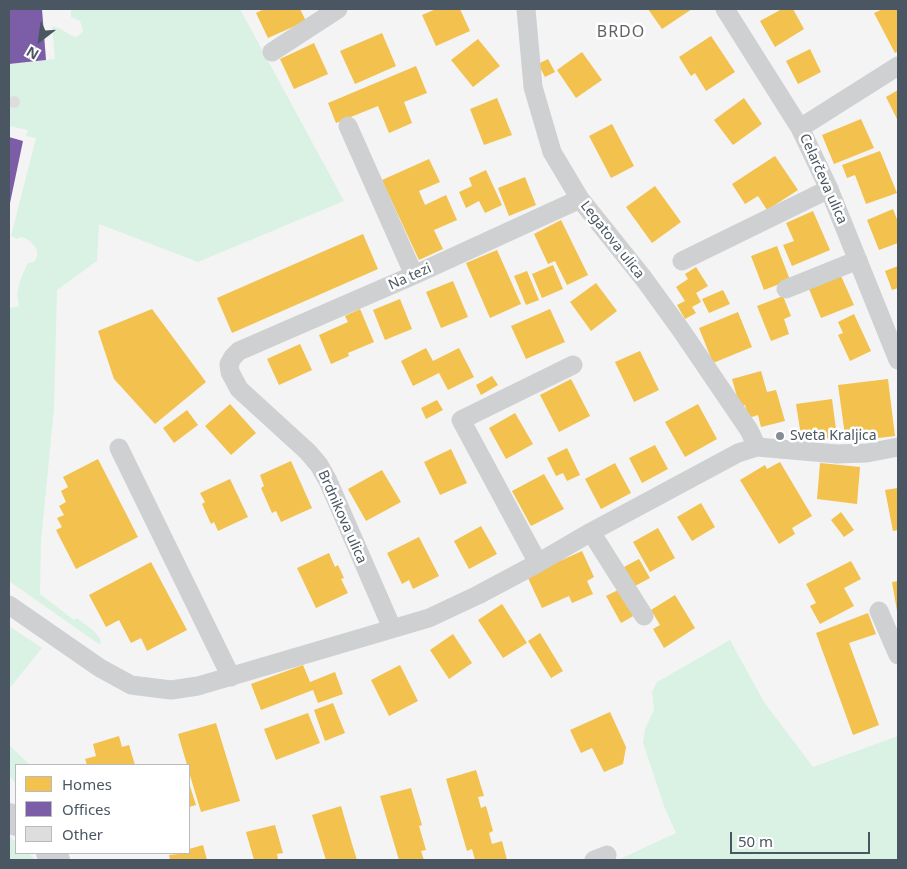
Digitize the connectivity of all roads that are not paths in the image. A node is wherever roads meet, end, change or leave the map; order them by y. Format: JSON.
{"nodes":[{"id":1,"x":338,"y":9,"type":"edge"},
{"id":2,"x":526,"y":9,"type":"edge"},
{"id":3,"x":725,"y":9,"type":"edge"},
{"id":4,"x":272,"y":52,"type":"dead end"},
{"id":5,"x":898,"y":66,"type":"edge"},
{"id":6,"x":348,"y":126,"type":"dead end"},
{"id":7,"x":800,"y":128,"type":"junction"},
{"id":8,"x":829,"y":189,"type":"junction"},
{"id":9,"x":580,"y":199,"type":"junction"},
{"id":10,"x":682,"y":260,"type":"dead end"},
{"id":11,"x":858,"y":260,"type":"junction"},
{"id":12,"x":414,"y":275,"type":"junction"},
{"id":13,"x":786,"y":289,"type":"dead end"},
{"id":14,"x":239,"y":351,"type":"joint"},
{"id":15,"x":898,"y":360,"type":"edge"},
{"id":16,"x":573,"y":365,"type":"dead end"},
{"id":17,"x":757,"y":447,"type":"junction"},
{"id":18,"x":898,"y":447,"type":"edge"},
{"id":19,"x":119,"y":448,"type":"dead end"},
{"id":20,"x":591,"y":532,"type":"junction"},
{"id":21,"x":538,"y":563,"type":"junction"},
{"id":22,"x":9,"y":605,"type":"edge"},
{"id":23,"x":880,"y":611,"type":"dead end"},
{"id":24,"x":644,"y":616,"type":"dead end"},
{"id":25,"x":392,"y":628,"type":"junction"},
{"id":26,"x":898,"y":655,"type":"edge"},
{"id":27,"x":232,"y":677,"type":"junction"}],
"edges":[{"from":1,"to":4,"type":"street"},
{"from":2,"to":9,"type":"street","name":"Legatova ulica"},
{"from":3,"to":7,"type":"street","name":"Celarčeva ulica"},
{"from":5,"to":7,"type":"street"},
{"from":6,"to":12,"type":"street"},
{"from":7,"to":8,"type":"street","name":"Celarčeva ulica"},
{"from":8,"to":10,"type":"street"},
{"from":8,"to":11,"type":"street","name":"Celarčeva ulica"},
{"from":9,"to":12,"type":"street","name":"Na tezi"},
{"from":9,"to":17,"type":"street","name":"Legatova ulica"},
{"from":11,"to":13,"type":"street"},
{"from":11,"to":15,"type":"street","name":"Celarčeva ulica"},
{"from":12,"to":14,"type":"street","name":"Na tezi"},
{"from":14,"to":25,"type":"street","name":"Brdnikova ulica"},
{"from":16,"to":21,"type":"street"},
{"from":17,"to":18,"type":"street"},
{"from":17,"to":20,"type":"street"},
{"from":19,"to":27,"type":"street"},
{"from":20,"to":21,"type":"street"},
{"from":20,"to":24,"type":"street"},
{"from":21,"to":25,"type":"street"},
{"from":22,"to":27,"type":"street"},
{"from":23,"to":26,"type":"street"},
{"from":25,"to":27,"type":"street"}]}
